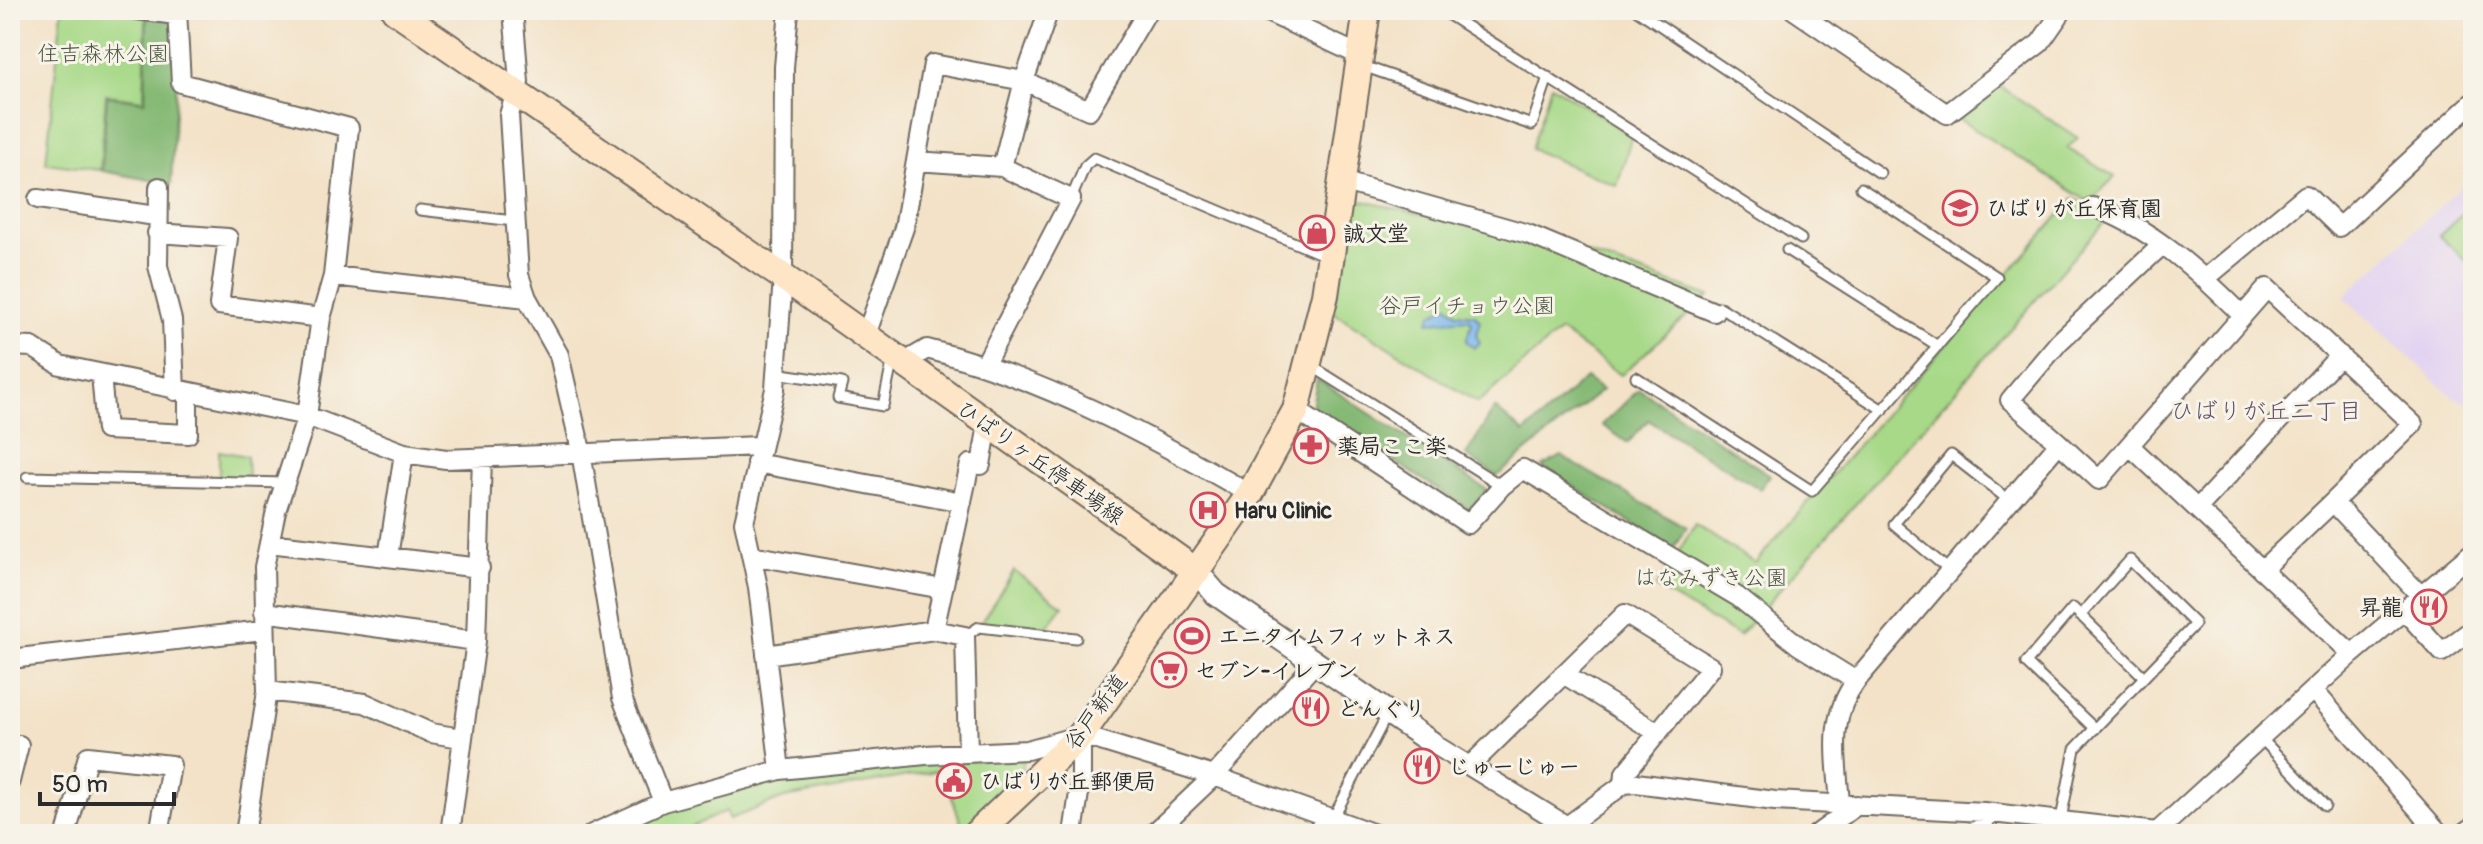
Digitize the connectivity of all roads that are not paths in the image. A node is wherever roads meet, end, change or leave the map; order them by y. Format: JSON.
{"nodes":[{"id":1,"x":137,"y":10,"type":"edge"},
{"id":2,"x":395,"y":10,"type":"edge"},
{"id":3,"x":513,"y":10,"type":"edge"},
{"id":4,"x":789,"y":10,"type":"edge"},
{"id":5,"x":1049,"y":10,"type":"edge"},
{"id":6,"x":1148,"y":10,"type":"edge"},
{"id":7,"x":1263,"y":10,"type":"edge"},
{"id":8,"x":1367,"y":10,"type":"edge"},
{"id":9,"x":1441,"y":10,"type":"edge"},
{"id":10,"x":1637,"y":10,"type":"edge"},
{"id":11,"x":1794,"y":10,"type":"edge"},
{"id":12,"x":2063,"y":10,"type":"edge"},
{"id":13,"x":177,"y":12,"type":"edge"},
{"id":14,"x":1361,"y":61,"type":"junction"},
{"id":15,"x":1548,"y":77,"type":"junction"},
{"id":16,"x":1024,"y":81,"type":"junction"},
{"id":17,"x":516,"y":93,"type":"junction"},
{"id":18,"x":2473,"y":102,"type":"edge"},
{"id":19,"x":916,"y":161,"type":"junction"},
{"id":20,"x":1002,"y":167,"type":"junction"},
{"id":21,"x":1880,"y":173,"type":"dead end"},
{"id":22,"x":1341,"y":181,"type":"junction"},
{"id":23,"x":159,"y":187,"type":"dead end"},
{"id":24,"x":1861,"y":188,"type":"dead end"},
{"id":25,"x":38,"y":199,"type":"dead end"},
{"id":26,"x":1071,"y":199,"type":"junction"},
{"id":27,"x":2093,"y":207,"type":"dead end"},
{"id":28,"x":420,"y":210,"type":"dead end"},
{"id":29,"x":514,"y":221,"type":"junction"},
{"id":30,"x":157,"y":224,"type":"junction"},
{"id":31,"x":1801,"y":239,"type":"dead end"},
{"id":32,"x":2161,"y":246,"type":"junction"},
{"id":33,"x":1787,"y":250,"type":"dead end"},
{"id":34,"x":1331,"y":258,"type":"junction"},
{"id":35,"x":333,"y":276,"type":"junction"},
{"id":36,"x":783,"y":277,"type":"junction"},
{"id":37,"x":2206,"y":278,"type":"junction"},
{"id":38,"x":527,"y":298,"type":"junction"},
{"id":39,"x":1717,"y":310,"type":"joint"},
{"id":40,"x":2242,"y":315,"type":"junction"},
{"id":41,"x":321,"y":318,"type":"junction"},
{"id":42,"x":866,"y":335,"type":"junction"},
{"id":43,"x":10,"y":346,"type":"edge"},
{"id":44,"x":1938,"y":346,"type":"junction"},
{"id":45,"x":2340,"y":355,"type":"junction"},
{"id":46,"x":898,"y":360,"type":"junction"},
{"id":47,"x":985,"y":364,"type":"junction"},
{"id":48,"x":1310,"y":365,"type":"junction"},
{"id":49,"x":776,"y":373,"type":"junction"},
{"id":50,"x":101,"y":374,"type":"junction"},
{"id":51,"x":1636,"y":377,"type":"dead end"},
{"id":52,"x":182,"y":392,"type":"junction"},
{"id":53,"x":1296,"y":410,"type":"junction"},
{"id":54,"x":1883,"y":410,"type":"junction"},
{"id":55,"x":307,"y":416,"type":"junction"},
{"id":56,"x":988,"y":424,"type":"junction"},
{"id":57,"x":2059,"y":443,"type":"junction"},
{"id":58,"x":2130,"y":446,"type":"junction"},
{"id":59,"x":404,"y":453,"type":"junction"},
{"id":60,"x":581,"y":455,"type":"junction"},
{"id":61,"x":757,"y":455,"type":"junction"},
{"id":62,"x":482,"y":458,"type":"junction"},
{"id":63,"x":27,"y":477,"type":"dead end"},
{"id":64,"x":285,"y":483,"type":"junction"},
{"id":65,"x":1502,"y":486,"type":"junction"},
{"id":66,"x":1250,"y":494,"type":"junction"},
{"id":67,"x":2010,"y":501,"type":"junction"},
{"id":68,"x":962,"y":502,"type":"junction"},
{"id":69,"x":2333,"y":502,"type":"junction"},
{"id":70,"x":2197,"y":509,"type":"junction"},
{"id":71,"x":269,"y":543,"type":"junction"},
{"id":72,"x":751,"y":555,"type":"junction"},
{"id":73,"x":388,"y":557,"type":"junction"},
{"id":74,"x":2466,"y":558,"type":"edge"},
{"id":75,"x":480,"y":568,"type":"junction"},
{"id":76,"x":2262,"y":570,"type":"junction"},
{"id":77,"x":1950,"y":571,"type":"junction"},
{"id":78,"x":1197,"y":572,"type":"junction"},
{"id":79,"x":2473,"y":578,"type":"edge"},
{"id":80,"x":943,"y":589,"type":"junction"},
{"id":81,"x":2421,"y":596,"type":"junction"},
{"id":82,"x":2404,"y":610,"type":"junction"},
{"id":83,"x":2080,"y":616,"type":"junction"},
{"id":84,"x":264,"y":621,"type":"junction"},
{"id":85,"x":2473,"y":629,"type":"edge"},
{"id":86,"x":934,"y":630,"type":"junction"},
{"id":87,"x":965,"y":636,"type":"junction"},
{"id":88,"x":1076,"y":638,"type":"dead end"},
{"id":89,"x":476,"y":641,"type":"junction"},
{"id":90,"x":2352,"y":654,"type":"junction"},
{"id":91,"x":766,"y":655,"type":"junction"},
{"id":92,"x":10,"y":659,"type":"edge"},
{"id":93,"x":1315,"y":663,"type":"junction"},
{"id":94,"x":1565,"y":675,"type":"junction"},
{"id":95,"x":2144,"y":677,"type":"junction"},
{"id":96,"x":1856,"y":681,"type":"junction"},
{"id":97,"x":2313,"y":690,"type":"junction"},
{"id":98,"x":267,"y":691,"type":"junction"},
{"id":99,"x":1389,"y":712,"type":"junction"},
{"id":100,"x":2095,"y":729,"type":"junction"},
{"id":101,"x":1658,"y":733,"type":"junction"},
{"id":102,"x":1081,"y":735,"type":"junction"},
{"id":103,"x":461,"y":738,"type":"junction"},
{"id":104,"x":2261,"y":738,"type":"junction"},
{"id":105,"x":1432,"y":743,"type":"joint"},
{"id":106,"x":19,"y":745,"type":"dead end"},
{"id":107,"x":968,"y":753,"type":"junction"},
{"id":108,"x":1470,"y":766,"type":"junction"},
{"id":109,"x":780,"y":770,"type":"junction"},
{"id":110,"x":1214,"y":776,"type":"junction"},
{"id":111,"x":10,"y":781,"type":"edge"},
{"id":112,"x":1624,"y":784,"type":"junction"},
{"id":113,"x":663,"y":802,"type":"junction"},
{"id":114,"x":1848,"y":805,"type":"junction"},
{"id":115,"x":2325,"y":806,"type":"dead end"},
{"id":116,"x":1984,"y":812,"type":"junction"},
{"id":117,"x":1328,"y":819,"type":"junction"},
{"id":118,"x":2061,"y":819,"type":"junction"},
{"id":119,"x":2473,"y":827,"type":"edge"},
{"id":120,"x":1562,"y":830,"type":"edge"},
{"id":121,"x":2153,"y":833,"type":"edge"},
{"id":122,"x":66,"y":834,"type":"edge"},
{"id":123,"x":159,"y":834,"type":"edge"},
{"id":124,"x":245,"y":834,"type":"edge"},
{"id":125,"x":450,"y":834,"type":"edge"},
{"id":126,"x":592,"y":834,"type":"edge"},
{"id":127,"x":976,"y":834,"type":"edge"},
{"id":128,"x":1073,"y":834,"type":"edge"},
{"id":129,"x":1153,"y":834,"type":"edge"},
{"id":130,"x":1308,"y":834,"type":"edge"},
{"id":131,"x":1375,"y":834,"type":"edge"},
{"id":132,"x":1817,"y":834,"type":"edge"},
{"id":133,"x":1972,"y":834,"type":"edge"},
{"id":134,"x":2440,"y":834,"type":"edge"},
{"id":135,"x":2463,"y":834,"type":"edge"}],
"edges":[{"from":1,"to":13,"type":"street"},
{"from":2,"to":17,"type":"main road","name":"ひばりヶ丘停車場線"},
{"from":3,"to":17,"type":"street"},
{"from":4,"to":36,"type":"street"},
{"from":5,"to":16,"type":"street"},
{"from":6,"to":16,"type":"street"},
{"from":7,"to":14,"type":"street"},
{"from":8,"to":14,"type":"main road"},
{"from":9,"to":15,"type":"lane"},
{"from":10,"to":21,"type":"lane"},
{"from":11,"to":12,"type":"street"},
{"from":13,"to":35,"type":"street"},
{"from":14,"to":15,"type":"lane"},
{"from":14,"to":22,"type":"main road"},
{"from":15,"to":31,"type":"lane"},
{"from":16,"to":19,"type":"street"},
{"from":16,"to":20,"type":"street"},
{"from":17,"to":29,"type":"street"},
{"from":17,"to":36,"type":"main road","name":"ひばりヶ丘停車場線"},
{"from":18,"to":37,"type":"street"},
{"from":19,"to":20,"type":"street"},
{"from":19,"to":42,"type":"street"},
{"from":20,"to":26,"type":"street"},
{"from":22,"to":34,"type":"main road"},
{"from":22,"to":39,"type":"street"},
{"from":23,"to":30,"type":"street"},
{"from":24,"to":44,"type":"lane"},
{"from":25,"to":30,"type":"street"},
{"from":26,"to":34,"type":"lane"},
{"from":26,"to":47,"type":"street"},
{"from":27,"to":32,"type":"street"},
{"from":28,"to":29,"type":"lane"},
{"from":29,"to":38,"type":"street"},
{"from":30,"to":41,"type":"street"},
{"from":30,"to":52,"type":"street"},
{"from":32,"to":37,"type":"street"},
{"from":32,"to":57,"type":"street"},
{"from":33,"to":44,"type":"lane"},
{"from":34,"to":48,"type":"main road"},
{"from":35,"to":38,"type":"street"},
{"from":35,"to":41,"type":"street"},
{"from":36,"to":42,"type":"main road","name":"ひばりヶ丘停車場線"},
{"from":36,"to":49,"type":"street"},
{"from":37,"to":40,"type":"street"},
{"from":38,"to":60,"type":"street"},
{"from":39,"to":54,"type":"lane"},
{"from":40,"to":45,"type":"street"},
{"from":40,"to":58,"type":"street"},
{"from":41,"to":55,"type":"street"},
{"from":42,"to":46,"type":"main road","name":"ひばりヶ丘停車場線"},
{"from":43,"to":50,"type":"street"},
{"from":44,"to":54,"type":"lane"},
{"from":45,"to":69,"type":"street"},
{"from":45,"to":70,"type":"street"},
{"from":46,"to":47,"type":"street"},
{"from":46,"to":49,"type":"lane"},
{"from":46,"to":56,"type":"main road","name":"ひばりヶ丘停車場線"},
{"from":47,"to":66,"type":"street"},
{"from":48,"to":53,"type":"main road"},
{"from":48,"to":65,"type":"lane"},
{"from":49,"to":61,"type":"street"},
{"from":50,"to":52,"type":"street"},
{"from":50,"to":52,"type":"street"},
{"from":51,"to":54,"type":"lane"},
{"from":52,"to":55,"type":"street"},
{"from":53,"to":65,"type":"street"},
{"from":53,"to":66,"type":"main road"},
{"from":55,"to":59,"type":"street"},
{"from":55,"to":64,"type":"street"},
{"from":56,"to":68,"type":"street"},
{"from":56,"to":78,"type":"main road","name":"ひばりヶ丘停車場線"},
{"from":57,"to":58,"type":"street"},
{"from":57,"to":67,"type":"street"},
{"from":58,"to":70,"type":"street"},
{"from":59,"to":62,"type":"street"},
{"from":59,"to":73,"type":"street"},
{"from":60,"to":61,"type":"street"},
{"from":60,"to":62,"type":"street"},
{"from":60,"to":113,"type":"street"},
{"from":61,"to":68,"type":"street"},
{"from":61,"to":72,"type":"street"},
{"from":62,"to":75,"type":"street"},
{"from":63,"to":64,"type":"lane"},
{"from":64,"to":71,"type":"street"},
{"from":65,"to":96,"type":"street"},
{"from":66,"to":78,"type":"main road"},
{"from":67,"to":77,"type":"street"},
{"from":67,"to":77,"type":"lane"},
{"from":68,"to":80,"type":"street"},
{"from":69,"to":76,"type":"street"},
{"from":69,"to":81,"type":"street"},
{"from":70,"to":76,"type":"street"},
{"from":71,"to":73,"type":"street"},
{"from":71,"to":84,"type":"street"},
{"from":72,"to":80,"type":"street"},
{"from":72,"to":91,"type":"street"},
{"from":73,"to":75,"type":"street"},
{"from":74,"to":79,"type":"street"},
{"from":74,"to":81,"type":"street"},
{"from":75,"to":89,"type":"street"},
{"from":76,"to":90,"type":"street"},
{"from":77,"to":96,"type":"street"},
{"from":78,"to":93,"type":"street"},
{"from":78,"to":102,"type":"main road","name":"谷戸新道"},
{"from":80,"to":86,"type":"street"},
{"from":81,"to":82,"type":"street"},
{"from":82,"to":85,"type":"street"},
{"from":82,"to":90,"type":"street"},
{"from":83,"to":95,"type":"lane"},
{"from":83,"to":95,"type":"lane"},
{"from":83,"to":100,"type":"lane"},
{"from":84,"to":89,"type":"street"},
{"from":84,"to":92,"type":"street"},
{"from":84,"to":98,"type":"street"},
{"from":86,"to":87,"type":"street"},
{"from":86,"to":91,"type":"street"},
{"from":87,"to":88,"type":"lane"},
{"from":87,"to":107,"type":"street"},
{"from":89,"to":103,"type":"street"},
{"from":90,"to":97,"type":"street"},
{"from":91,"to":109,"type":"street"},
{"from":93,"to":99,"type":"street"},
{"from":93,"to":110,"type":"street"},
{"from":94,"to":101,"type":"street"},
{"from":94,"to":101,"type":"street"},
{"from":94,"to":108,"type":"street"},
{"from":95,"to":100,"type":"lane"},
{"from":96,"to":114,"type":"street"},
{"from":97,"to":104,"type":"street"},
{"from":97,"to":134,"type":"street"},
{"from":98,"to":103,"type":"street"},
{"from":98,"to":124,"type":"street"},
{"from":99,"to":105,"type":"street"},
{"from":99,"to":117,"type":"lane"},
{"from":100,"to":118,"type":"lane"},
{"from":101,"to":112,"type":"street"},
{"from":102,"to":107,"type":"street"},
{"from":102,"to":110,"type":"street"},
{"from":102,"to":127,"type":"main road","name":"谷戸新道"},
{"from":102,"to":128,"type":"street"},
{"from":103,"to":125,"type":"street"},
{"from":104,"to":115,"type":"lane"},
{"from":104,"to":121,"type":"street"},
{"from":105,"to":108,"type":"street"},
{"from":106,"to":111,"type":"street"},
{"from":107,"to":109,"type":"street"},
{"from":108,"to":120,"type":"street"},
{"from":109,"to":113,"type":"street"},
{"from":110,"to":117,"type":"street"},
{"from":110,"to":129,"type":"street"},
{"from":112,"to":114,"type":"street"},
{"from":112,"to":120,"type":"street"},
{"from":113,"to":126,"type":"street"},
{"from":114,"to":116,"type":"street"},
{"from":114,"to":132,"type":"street"},
{"from":116,"to":118,"type":"street"},
{"from":116,"to":133,"type":"street"},
{"from":117,"to":130,"type":"lane"},
{"from":117,"to":131,"type":"street"},
{"from":118,"to":121,"type":"street"},
{"from":119,"to":135,"type":"street"},
{"from":122,"to":123,"type":"street"}]}
